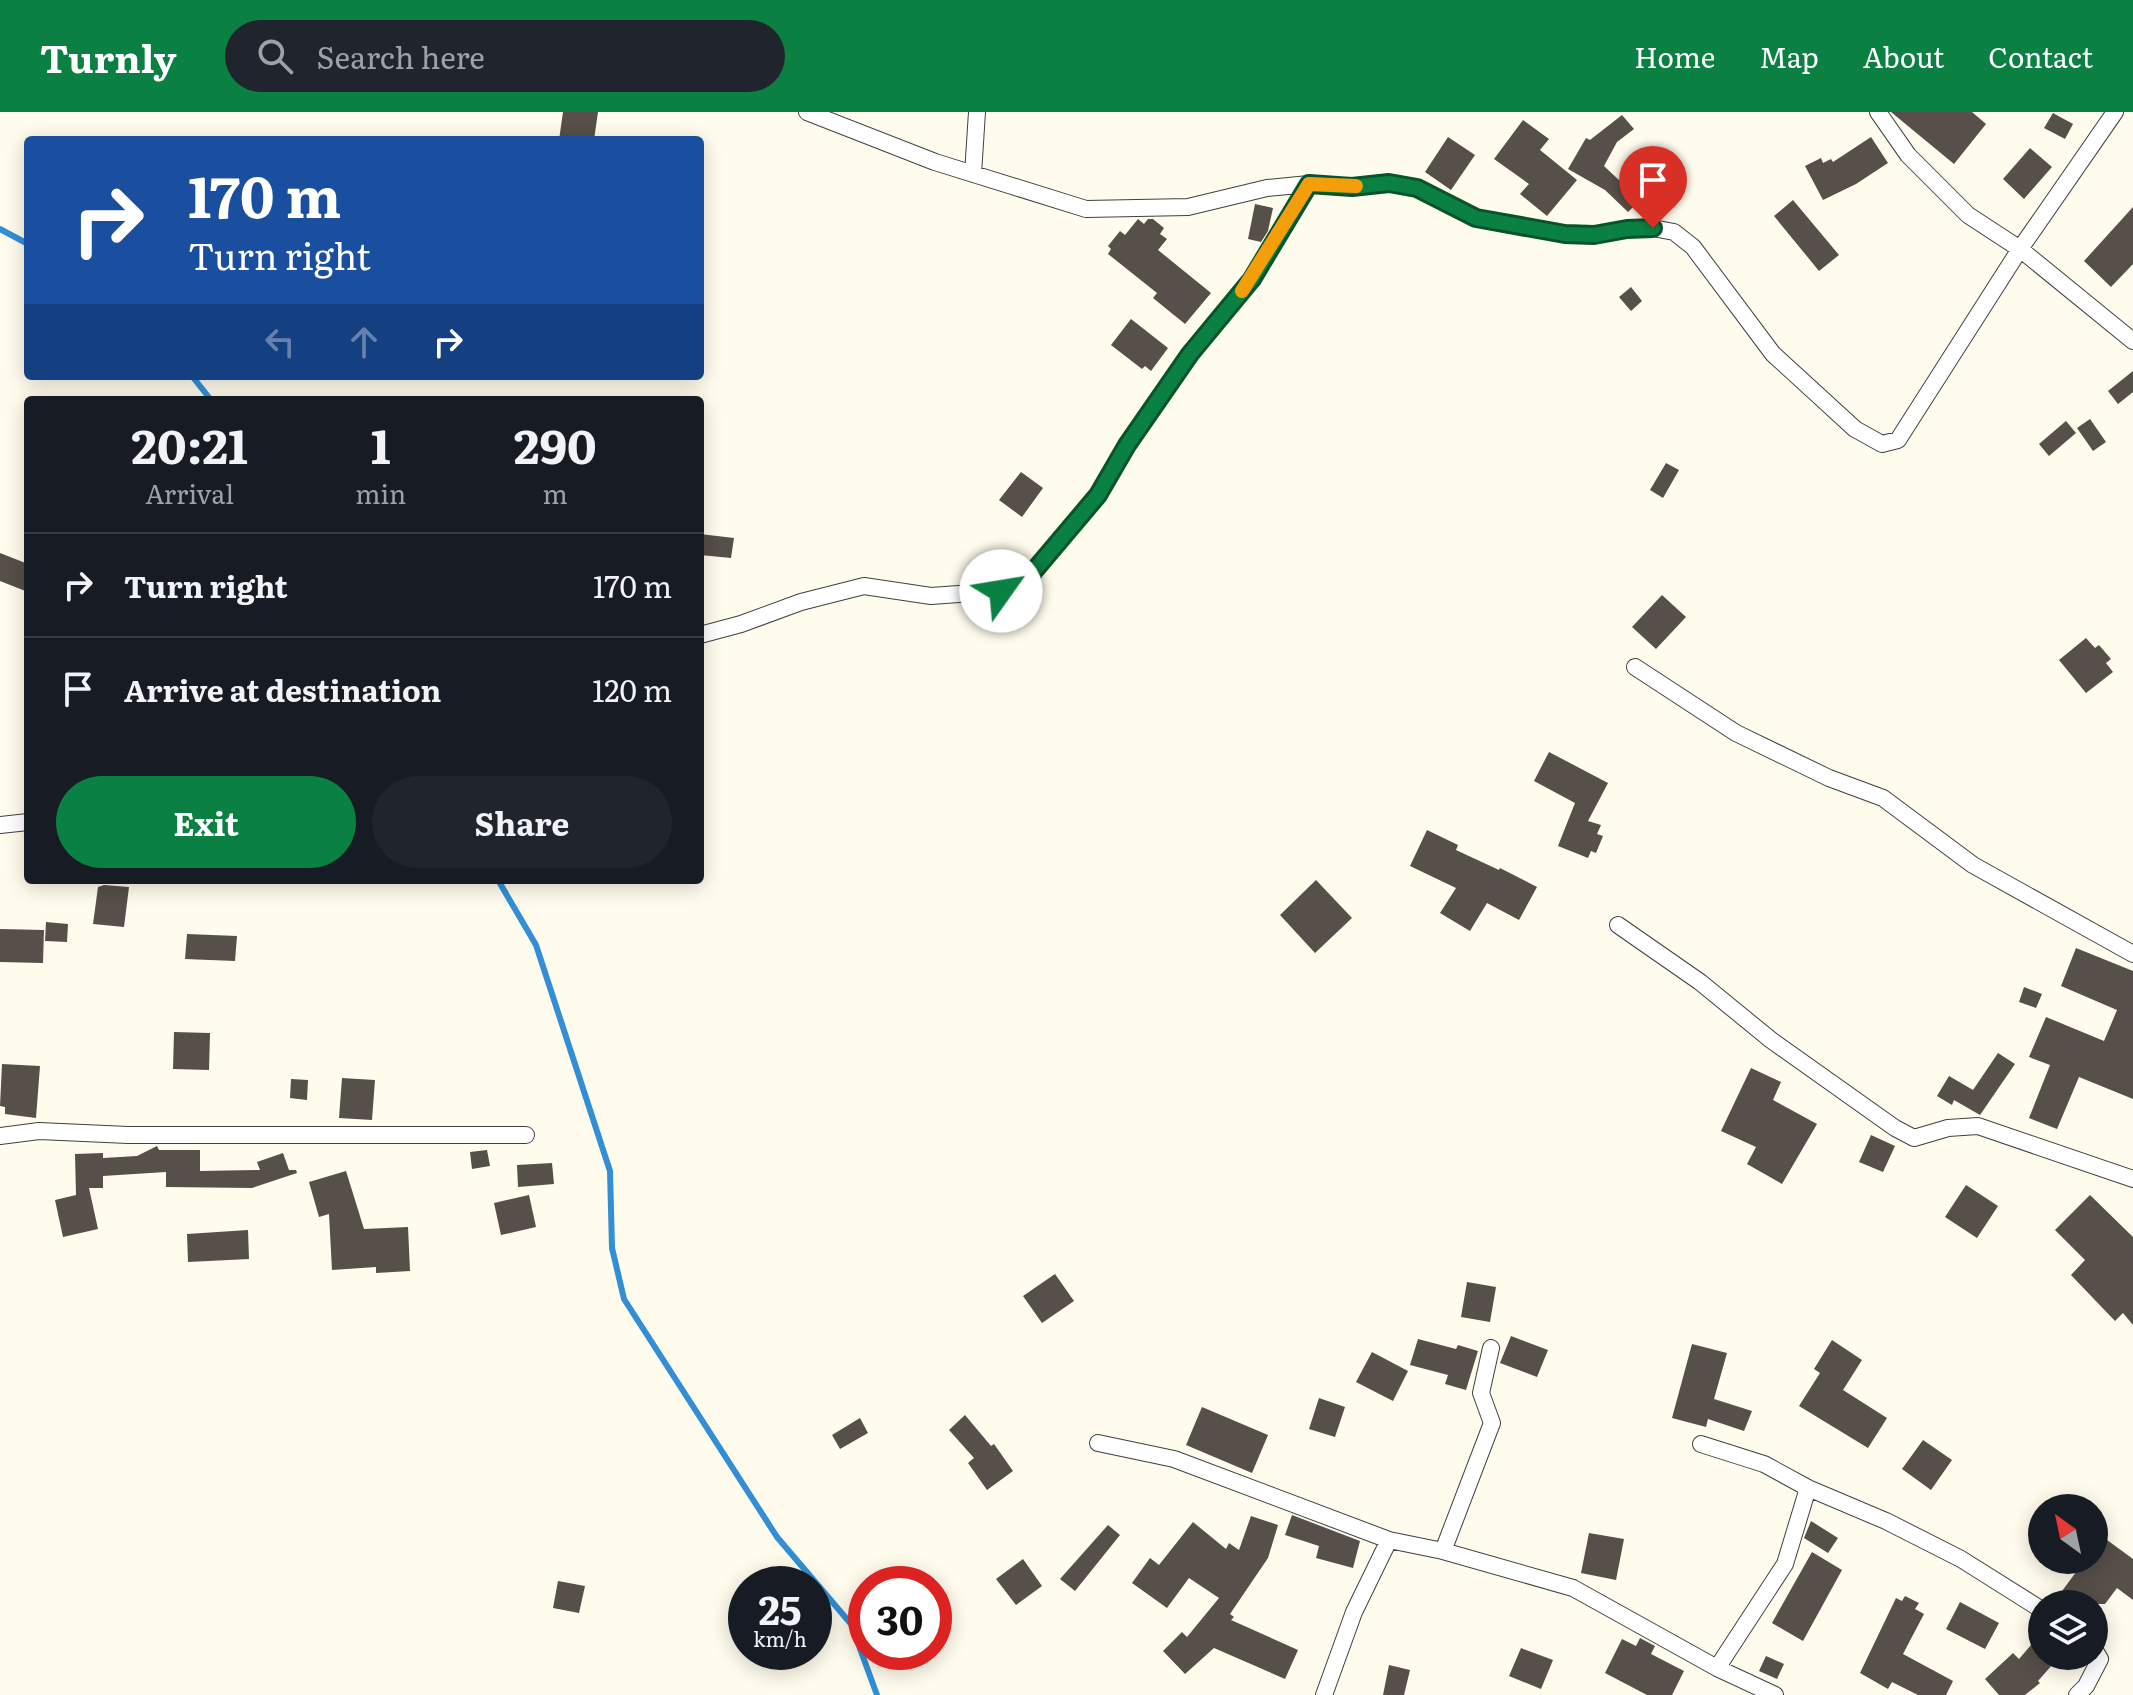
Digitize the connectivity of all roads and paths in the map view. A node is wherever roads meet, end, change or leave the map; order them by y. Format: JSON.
{"nodes":[{"id":1,"x":807,"y":112,"type":"edge"},
{"id":2,"x":977,"y":112,"type":"edge"},
{"id":3,"x":1878,"y":112,"type":"edge"},
{"id":4,"x":2115,"y":112,"type":"edge"},
{"id":5,"x":973,"y":174,"type":"junction"},
{"id":6,"x":1309,"y":184,"type":"junction"},
{"id":7,"x":2020,"y":249,"type":"junction"},
{"id":8,"x":2133,"y":341,"type":"edge"},
{"id":9,"x":704,"y":634,"type":"edge"},
{"id":10,"x":1635,"y":667,"type":"dead end"},
{"id":11,"x":24,"y":822,"type":"edge"},
{"id":12,"x":0,"y":825,"type":"edge"},
{"id":13,"x":1618,"y":925,"type":"dead end"},
{"id":14,"x":2133,"y":954,"type":"edge"},
{"id":15,"x":526,"y":1135,"type":"dead end"},
{"id":16,"x":0,"y":1136,"type":"edge"},
{"id":17,"x":2133,"y":1179,"type":"edge"},
{"id":18,"x":1491,"y":1348,"type":"dead end"},
{"id":19,"x":1098,"y":1443,"type":"dead end"},
{"id":20,"x":1701,"y":1444,"type":"dead end"},
{"id":21,"x":1808,"y":1488,"type":"junction"},
{"id":22,"x":1389,"y":1540,"type":"junction"},
{"id":23,"x":1443,"y":1551,"type":"junction"},
{"id":24,"x":2028,"y":1601,"type":"edge"},
{"id":25,"x":1717,"y":1668,"type":"junction"},
{"id":26,"x":2094,"y":1670,"type":"edge"},
{"id":27,"x":1324,"y":1695,"type":"edge"},
{"id":28,"x":1775,"y":1695,"type":"edge"},
{"id":29,"x":2077,"y":1695,"type":"edge"}],
"edges":[{"from":1,"to":5,"type":"street"},
{"from":2,"to":5,"type":"street"},
{"from":3,"to":7,"type":"street"},
{"from":4,"to":7,"type":"street"},
{"from":5,"to":6,"type":"street"},
{"from":6,"to":7,"type":"street"},
{"from":6,"to":9,"type":"street"},
{"from":7,"to":8,"type":"street"},
{"from":10,"to":14,"type":"street"},
{"from":11,"to":12,"type":"street"},
{"from":13,"to":17,"type":"street"},
{"from":15,"to":16,"type":"street"},
{"from":18,"to":23,"type":"street"},
{"from":19,"to":22,"type":"street"},
{"from":20,"to":21,"type":"street"},
{"from":21,"to":24,"type":"street"},
{"from":21,"to":25,"type":"street"},
{"from":22,"to":23,"type":"street"},
{"from":22,"to":27,"type":"street"},
{"from":23,"to":25,"type":"street"},
{"from":25,"to":28,"type":"street"},
{"from":26,"to":29,"type":"street"}]}
